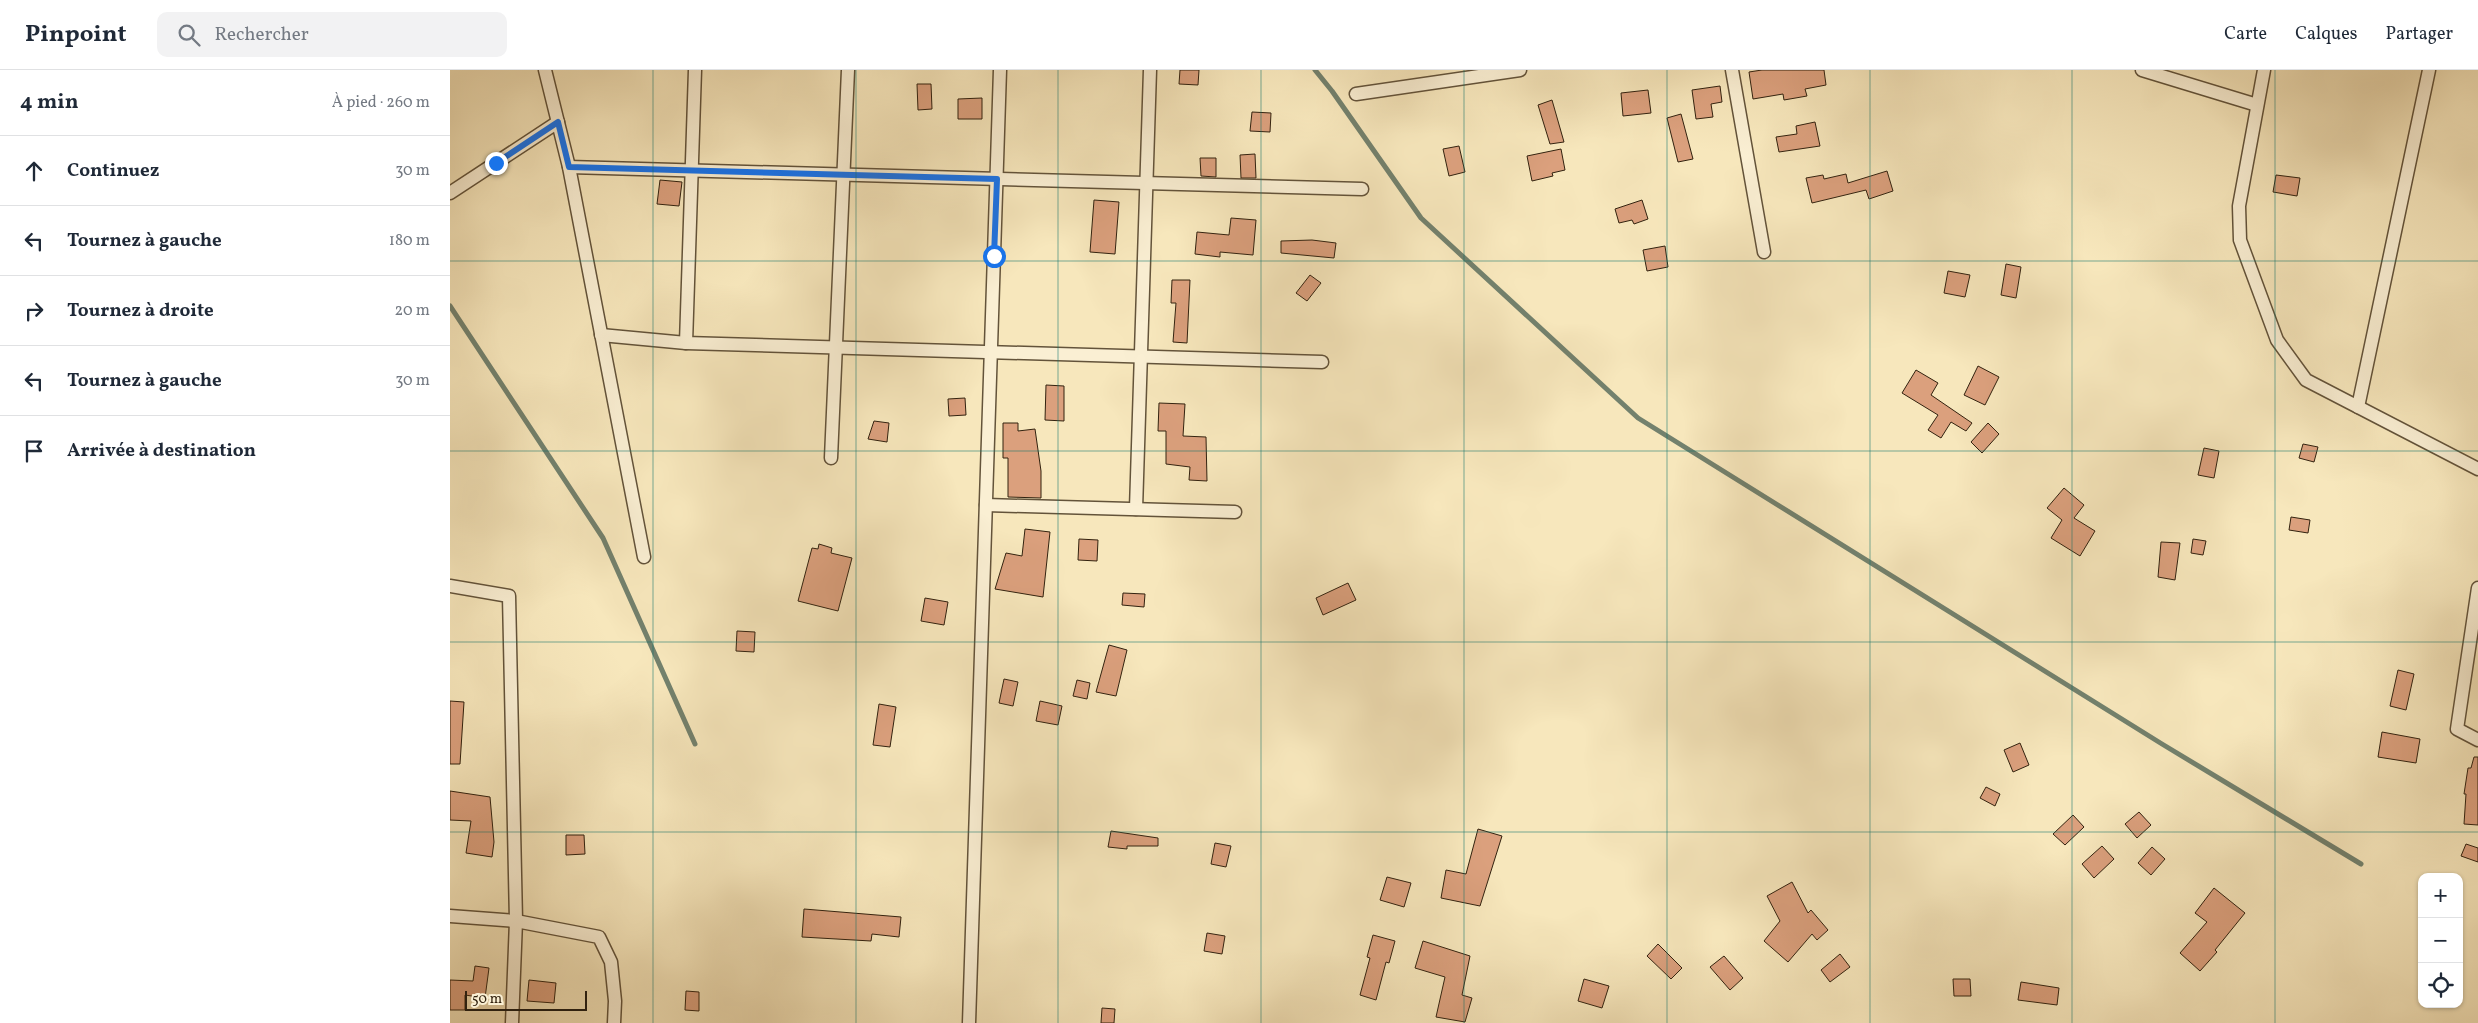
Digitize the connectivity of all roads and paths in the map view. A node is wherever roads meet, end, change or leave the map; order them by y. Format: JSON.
{"nodes":[{"id":1,"x":545,"y":70,"type":"edge"},
{"id":2,"x":695,"y":70,"type":"edge"},
{"id":3,"x":848,"y":70,"type":"edge"},
{"id":4,"x":1000,"y":70,"type":"edge"},
{"id":5,"x":1150,"y":70,"type":"edge"},
{"id":6,"x":1520,"y":70,"type":"edge"},
{"id":7,"x":1732,"y":70,"type":"edge"},
{"id":8,"x":2142,"y":70,"type":"edge"},
{"id":9,"x":2264,"y":70,"type":"edge"},
{"id":10,"x":2429,"y":70,"type":"edge"},
{"id":11,"x":1492,"y":72,"type":"edge"},
{"id":12,"x":1356,"y":94,"type":"dead end"},
{"id":13,"x":2257,"y":105,"type":"junction"},
{"id":14,"x":558,"y":122,"type":"junction"},
{"id":15,"x":569,"y":167,"type":"junction"},
{"id":16,"x":692,"y":171,"type":"junction"},
{"id":17,"x":843,"y":175,"type":"junction"},
{"id":18,"x":997,"y":179,"type":"junction"},
{"id":19,"x":1146,"y":183,"type":"junction"},
{"id":20,"x":1362,"y":189,"type":"dead end"},
{"id":21,"x":450,"y":193,"type":"edge"},
{"id":22,"x":1764,"y":252,"type":"dead end"},
{"id":23,"x":601,"y":334,"type":"junction"},
{"id":24,"x":686,"y":343,"type":"junction"},
{"id":25,"x":836,"y":348,"type":"junction"},
{"id":26,"x":991,"y":352,"type":"junction"},
{"id":27,"x":1141,"y":357,"type":"junction"},
{"id":28,"x":1322,"y":362,"type":"dead end"},
{"id":29,"x":2358,"y":407,"type":"junction"},
{"id":30,"x":831,"y":458,"type":"dead end"},
{"id":31,"x":2478,"y":469,"type":"edge"},
{"id":32,"x":986,"y":505,"type":"junction"},
{"id":33,"x":1136,"y":509,"type":"junction"},
{"id":34,"x":1235,"y":512,"type":"dead end"},
{"id":35,"x":644,"y":557,"type":"dead end"},
{"id":36,"x":450,"y":586,"type":"edge"},
{"id":37,"x":2478,"y":588,"type":"edge"},
{"id":38,"x":2478,"y":740,"type":"edge"},
{"id":39,"x":450,"y":916,"type":"edge"},
{"id":40,"x":516,"y":920,"type":"junction"},
{"id":41,"x":512,"y":1023,"type":"edge"},
{"id":42,"x":614,"y":1023,"type":"edge"},
{"id":43,"x":969,"y":1023,"type":"edge"}],
"edges":[{"from":1,"to":14,"type":"street"},
{"from":2,"to":16,"type":"street"},
{"from":3,"to":17,"type":"street"},
{"from":4,"to":18,"type":"street"},
{"from":5,"to":19,"type":"street"},
{"from":6,"to":11,"type":"street"},
{"from":7,"to":22,"type":"street"},
{"from":8,"to":13,"type":"street"},
{"from":9,"to":13,"type":"street"},
{"from":10,"to":29,"type":"street"},
{"from":11,"to":12,"type":"street"},
{"from":13,"to":29,"type":"street"},
{"from":14,"to":15,"type":"street"},
{"from":14,"to":21,"type":"street"},
{"from":15,"to":16,"type":"street"},
{"from":15,"to":23,"type":"street"},
{"from":16,"to":17,"type":"street"},
{"from":16,"to":24,"type":"street"},
{"from":17,"to":18,"type":"street"},
{"from":17,"to":25,"type":"street"},
{"from":18,"to":19,"type":"street"},
{"from":18,"to":26,"type":"street"},
{"from":19,"to":20,"type":"street"},
{"from":19,"to":27,"type":"street"},
{"from":23,"to":24,"type":"street"},
{"from":23,"to":35,"type":"street"},
{"from":24,"to":25,"type":"street"},
{"from":25,"to":26,"type":"street"},
{"from":25,"to":30,"type":"street"},
{"from":26,"to":27,"type":"street"},
{"from":26,"to":32,"type":"street"},
{"from":27,"to":28,"type":"street"},
{"from":27,"to":33,"type":"street"},
{"from":29,"to":31,"type":"street"},
{"from":32,"to":33,"type":"street"},
{"from":32,"to":43,"type":"street"},
{"from":33,"to":34,"type":"street"},
{"from":36,"to":40,"type":"street"},
{"from":37,"to":38,"type":"street"},
{"from":39,"to":40,"type":"street"},
{"from":40,"to":41,"type":"street"},
{"from":40,"to":42,"type":"street"}]}
